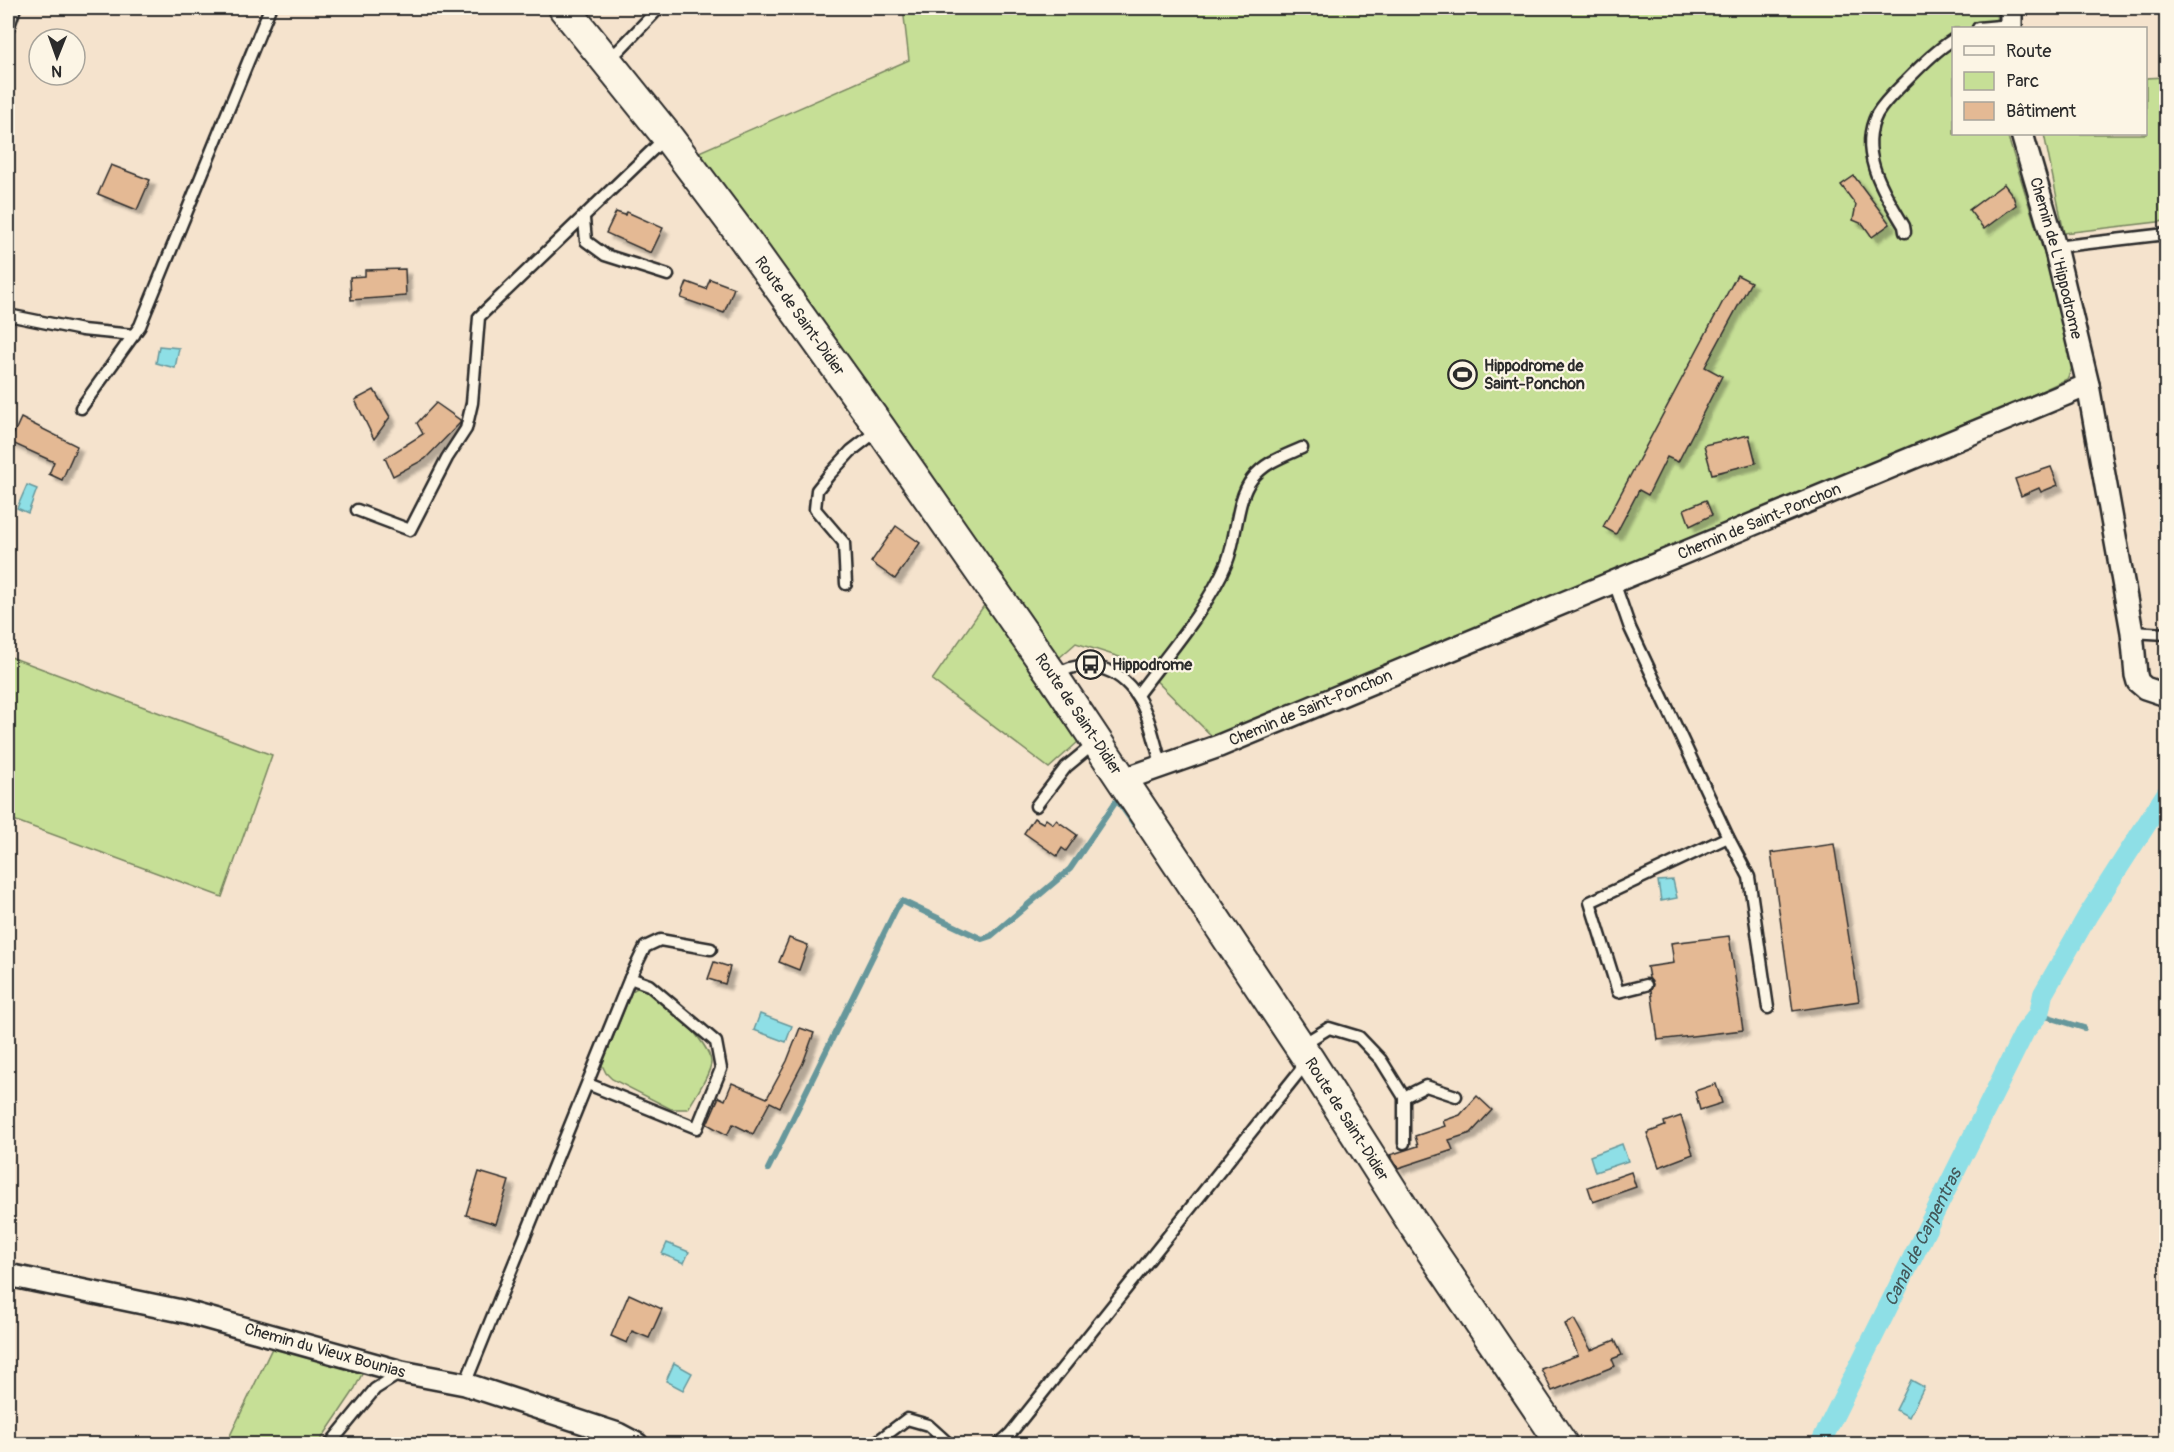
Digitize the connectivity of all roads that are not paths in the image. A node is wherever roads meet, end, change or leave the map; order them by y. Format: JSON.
{"nodes":[{"id":1,"x":15,"y":8,"type":"edge"},
{"id":2,"x":270,"y":8,"type":"edge"},
{"id":3,"x":564,"y":8,"type":"edge"},
{"id":4,"x":659,"y":8,"type":"edge"},
{"id":5,"x":2011,"y":20,"type":"edge"},
{"id":6,"x":1981,"y":27,"type":"edge"},
{"id":7,"x":8,"y":30,"type":"edge"},
{"id":8,"x":1952,"y":40,"type":"edge"},
{"id":9,"x":607,"y":61,"type":"junction"},
{"id":10,"x":2022,"y":135,"type":"edge"},
{"id":11,"x":667,"y":136,"type":"junction"},
{"id":12,"x":584,"y":219,"type":"junction"},
{"id":13,"x":1905,"y":232,"type":"dead end"},
{"id":14,"x":2166,"y":234,"type":"edge"},
{"id":15,"x":2055,"y":247,"type":"junction"},
{"id":16,"x":668,"y":275,"type":"dead end"},
{"id":17,"x":8,"y":315,"type":"edge"},
{"id":18,"x":134,"y":335,"type":"junction"},
{"id":19,"x":2088,"y":385,"type":"junction"},
{"id":20,"x":81,"y":408,"type":"dead end"},
{"id":21,"x":880,"y":428,"type":"junction"},
{"id":22,"x":1302,"y":448,"type":"dead end"},
{"id":23,"x":357,"y":510,"type":"dead end"},
{"id":24,"x":1614,"y":582,"type":"junction"},
{"id":25,"x":846,"y":584,"type":"dead end"},
{"id":26,"x":2132,"y":632,"type":"junction"},
{"id":27,"x":2166,"y":634,"type":"edge"},
{"id":28,"x":1053,"y":676,"type":"junction"},
{"id":29,"x":1137,"y":695,"type":"junction"},
{"id":30,"x":2166,"y":695,"type":"edge"},
{"id":31,"x":1097,"y":742,"type":"junction"},
{"id":32,"x":1162,"y":767,"type":"junction"},
{"id":33,"x":1122,"y":780,"type":"junction"},
{"id":34,"x":1036,"y":806,"type":"dead end"},
{"id":35,"x":1728,"y":837,"type":"junction"},
{"id":36,"x":711,"y":950,"type":"dead end"},
{"id":37,"x":630,"y":978,"type":"junction"},
{"id":38,"x":1646,"y":985,"type":"dead end"},
{"id":39,"x":1768,"y":1008,"type":"dead end"},
{"id":40,"x":1304,"y":1053,"type":"junction"},
{"id":41,"x":588,"y":1084,"type":"junction"},
{"id":42,"x":1456,"y":1096,"type":"dead end"},
{"id":43,"x":1404,"y":1097,"type":"junction"},
{"id":44,"x":1404,"y":1143,"type":"dead end"},
{"id":45,"x":8,"y":1275,"type":"edge"},
{"id":46,"x":402,"y":1372,"type":"junction"},
{"id":47,"x":465,"y":1384,"type":"junction"},
{"id":48,"x":330,"y":1444,"type":"edge"},
{"id":49,"x":637,"y":1444,"type":"edge"},
{"id":50,"x":874,"y":1444,"type":"edge"},
{"id":51,"x":949,"y":1444,"type":"edge"},
{"id":52,"x":999,"y":1444,"type":"edge"},
{"id":53,"x":1562,"y":1444,"type":"edge"}],
"edges":[{"from":1,"to":7,"type":"lane"},
{"from":2,"to":18,"type":"lane"},
{"from":3,"to":9,"type":"main road","name":"Route de Saint-Didier"},
{"from":4,"to":9,"type":"lane"},
{"from":5,"to":6,"type":"lane"},
{"from":8,"to":13,"type":"lane"},
{"from":9,"to":11,"type":"main road","name":"Route de Saint-Didier"},
{"from":10,"to":15,"type":"street","name":"Chemin de L'Hippodrome"},
{"from":11,"to":12,"type":"lane"},
{"from":11,"to":21,"type":"main road","name":"Route de Saint-Didier"},
{"from":12,"to":16,"type":"lane"},
{"from":12,"to":23,"type":"lane"},
{"from":14,"to":15,"type":"lane"},
{"from":15,"to":19,"type":"street","name":"Chemin de L'Hippodrome"},
{"from":17,"to":18,"type":"lane"},
{"from":18,"to":20,"type":"lane"},
{"from":19,"to":24,"type":"street","name":"Chemin de Saint-Ponchon"},
{"from":19,"to":26,"type":"street"},
{"from":21,"to":25,"type":"lane"},
{"from":21,"to":28,"type":"main road","name":"Route de Saint-Didier"},
{"from":22,"to":29,"type":"lane"},
{"from":24,"to":32,"type":"street","name":"Chemin de Saint-Ponchon"},
{"from":24,"to":35,"type":"lane"},
{"from":26,"to":27,"type":"lane"},
{"from":26,"to":30,"type":"street"},
{"from":28,"to":29,"type":"lane"},
{"from":28,"to":31,"type":"main road","name":"Route de Saint-Didier"},
{"from":29,"to":32,"type":"lane"},
{"from":31,"to":33,"type":"main road","name":"Route de Saint-Didier"},
{"from":31,"to":34,"type":"lane"},
{"from":32,"to":33,"type":"street","name":"Chemin de Saint-Ponchon"},
{"from":33,"to":40,"type":"main road","name":"Route de Saint-Didier"},
{"from":35,"to":38,"type":"lane"},
{"from":35,"to":39,"type":"lane"},
{"from":36,"to":37,"type":"lane"},
{"from":37,"to":41,"type":"lane"},
{"from":37,"to":41,"type":"lane"},
{"from":40,"to":43,"type":"lane"},
{"from":40,"to":52,"type":"lane"},
{"from":40,"to":53,"type":"main road","name":"Route de Saint-Didier"},
{"from":41,"to":47,"type":"lane"},
{"from":42,"to":43,"type":"lane"},
{"from":43,"to":44,"type":"lane"},
{"from":45,"to":46,"type":"street","name":"Chemin du Vieux Bounias"},
{"from":46,"to":47,"type":"street","name":"Chemin du Vieux Bounias"},
{"from":46,"to":48,"type":"lane"},
{"from":47,"to":49,"type":"street","name":"Chemin du Vieux Bounias"},
{"from":50,"to":51,"type":"lane"}]}
